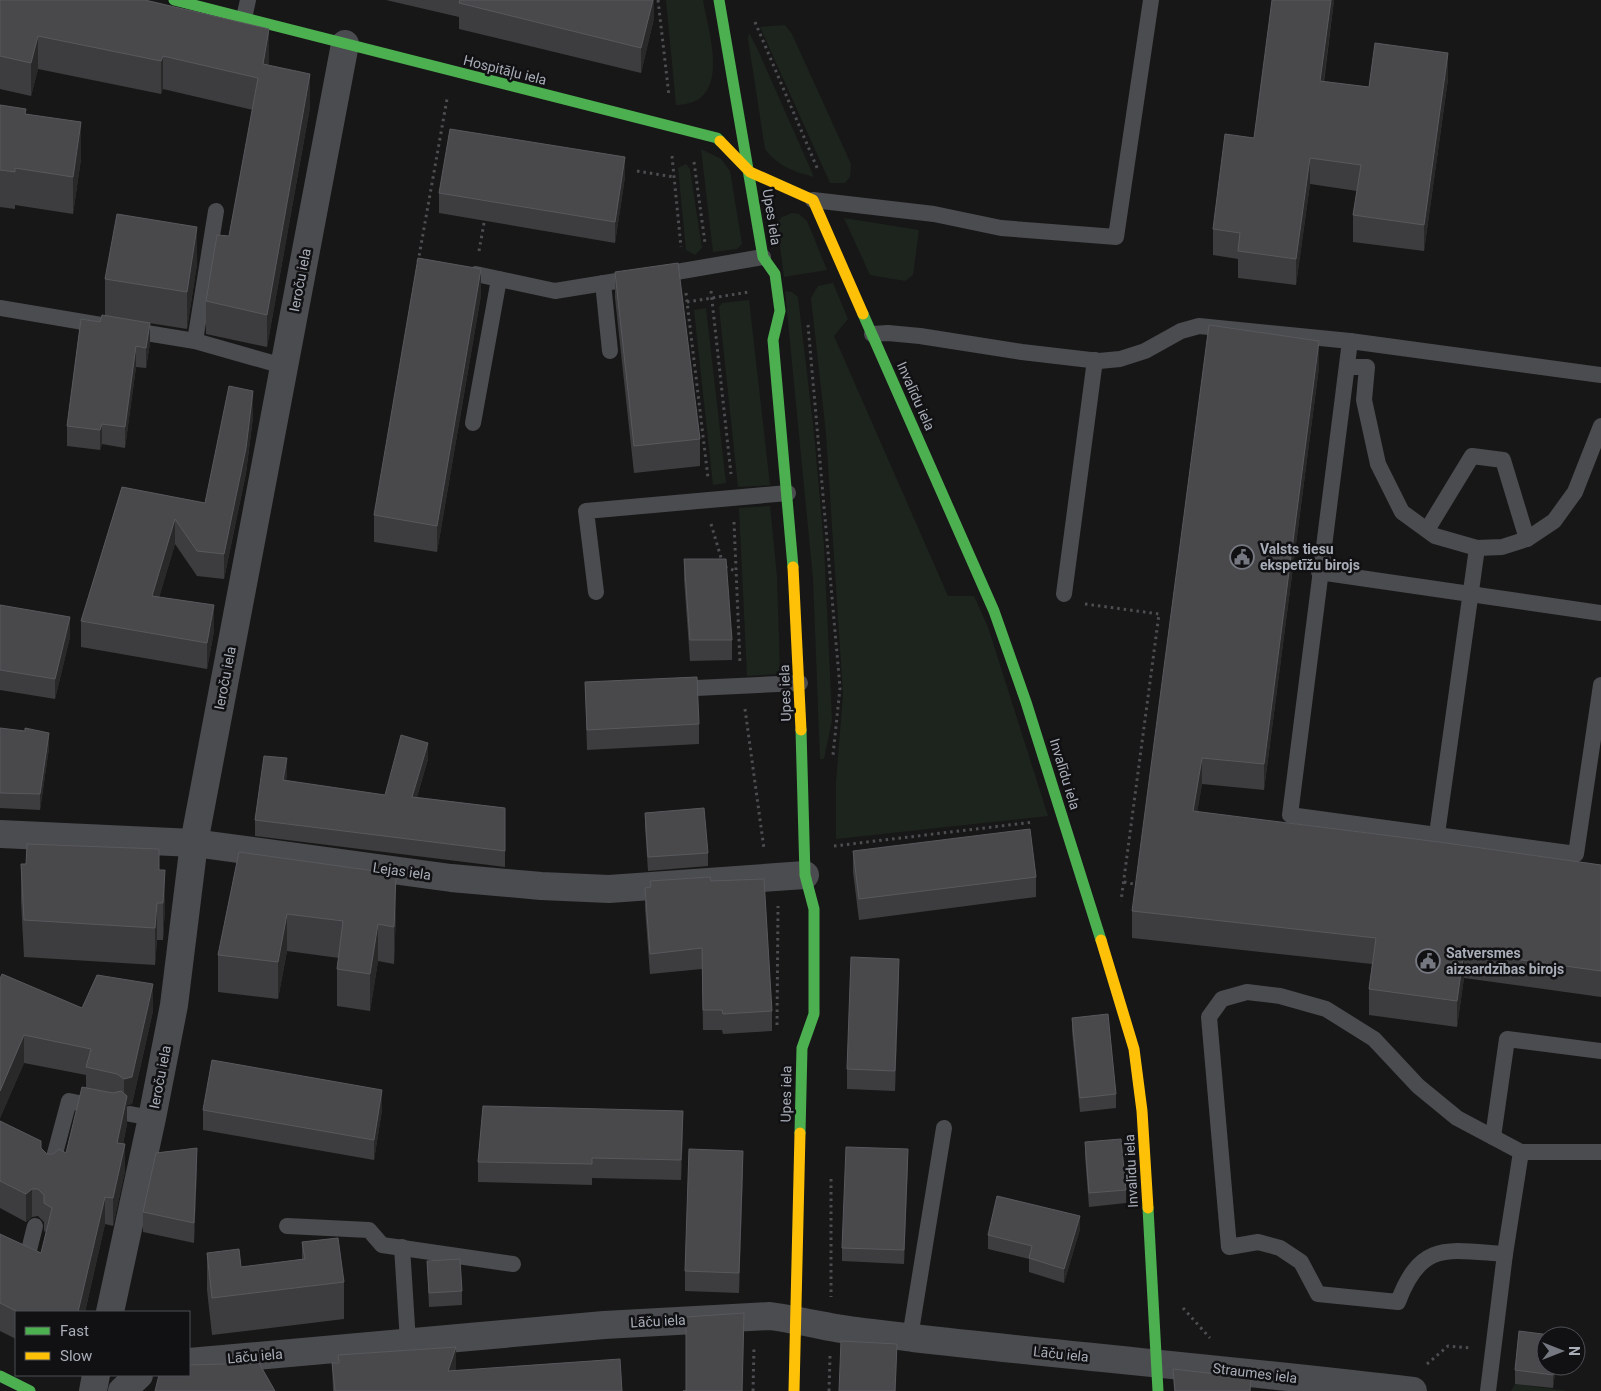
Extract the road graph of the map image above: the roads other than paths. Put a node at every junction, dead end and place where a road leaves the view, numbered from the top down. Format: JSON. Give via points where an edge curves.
{"nodes":[{"id":1,"x":174,"y":0,"type":"edge"},
{"id":2,"x":248,"y":0,"type":"edge"},
{"id":3,"x":719,"y":0,"type":"edge"},
{"id":4,"x":1151,"y":0,"type":"edge"},
{"id":5,"x":244,"y":18,"type":"junction"},
{"id":6,"x":345,"y":44,"type":"junction"},
{"id":7,"x":750,"y":172,"type":"junction"},
{"id":8,"x":813,"y":200,"type":"junction"},
{"id":9,"x":216,"y":211,"type":"dead end"},
{"id":10,"x":763,"y":257,"type":"junction"},
{"id":11,"x":476,"y":274,"type":"edge"},
{"id":12,"x":499,"y":279,"type":"junction"},
{"id":13,"x":603,"y":284,"type":"junction"},
{"id":14,"x":1,"y":311,"type":"edge"},
{"id":15,"x":872,"y":334,"type":"junction"},
{"id":16,"x":195,"y":341,"type":"junction"},
{"id":17,"x":1350,"y":341,"type":"junction"},
{"id":18,"x":610,"y":351,"type":"dead end"},
{"id":19,"x":1095,"y":360,"type":"junction"},
{"id":20,"x":284,"y":366,"type":"junction"},
{"id":21,"x":1347,"y":368,"type":"junction"},
{"id":22,"x":1601,"y":375,"type":"edge"},
{"id":23,"x":473,"y":423,"type":"dead end"},
{"id":24,"x":1601,"y":426,"type":"edge"},
{"id":25,"x":788,"y":493,"type":"junction"},
{"id":26,"x":1427,"y":530,"type":"junction"},
{"id":27,"x":1527,"y":539,"type":"junction"},
{"id":28,"x":1477,"y":548,"type":"junction"},
{"id":29,"x":1319,"y":572,"type":"junction"},
{"id":30,"x":596,"y":592,"type":"dead end"},
{"id":31,"x":1471,"y":593,"type":"junction"},
{"id":32,"x":1064,"y":594,"type":"road end"},
{"id":33,"x":1601,"y":613,"type":"edge"},
{"id":34,"x":800,"y":683,"type":"junction"},
{"id":35,"x":1601,"y":685,"type":"edge"},
{"id":36,"x":658,"y":690,"type":"edge"},
{"id":37,"x":0,"y":834,"type":"edge"},
{"id":38,"x":1437,"y":834,"type":"junction"},
{"id":39,"x":194,"y":843,"type":"junction"},
{"id":40,"x":805,"y":875,"type":"junction"},
{"id":41,"x":1601,"y":1051,"type":"edge"},
{"id":42,"x":132,"y":1114,"type":"junction"},
{"id":43,"x":944,"y":1128,"type":"dead end"},
{"id":44,"x":1493,"y":1137,"type":"junction"},
{"id":45,"x":1521,"y":1152,"type":"junction"},
{"id":46,"x":1601,"y":1152,"type":"edge"},
{"id":47,"x":50,"y":1172,"type":"edge"},
{"id":48,"x":35,"y":1226,"type":"dead end"},
{"id":49,"x":287,"y":1226,"type":"dead end"},
{"id":50,"x":402,"y":1248,"type":"junction"},
{"id":51,"x":28,"y":1254,"type":"edge"},
{"id":52,"x":1505,"y":1254,"type":"junction"},
{"id":53,"x":513,"y":1264,"type":"dead end"},
{"id":54,"x":110,"y":1311,"type":"edge"},
{"id":55,"x":796,"y":1319,"type":"junction"},
{"id":56,"x":910,"y":1337,"type":"junction"},
{"id":57,"x":408,"y":1342,"type":"junction"},
{"id":58,"x":190,"y":1362,"type":"edge"},
{"id":59,"x":1157,"y":1363,"type":"junction"},
{"id":60,"x":0,"y":1376,"type":"edge"},
{"id":61,"x":96,"y":1376,"type":"edge"},
{"id":62,"x":138,"y":1376,"type":"edge"},
{"id":63,"x":30,"y":1391,"type":"edge"},
{"id":64,"x":93,"y":1391,"type":"edge"},
{"id":65,"x":122,"y":1391,"type":"edge"},
{"id":66,"x":794,"y":1391,"type":"edge"},
{"id":67,"x":1158,"y":1391,"type":"edge"},
{"id":68,"x":1413,"y":1391,"type":"edge"},
{"id":69,"x":1488,"y":1391,"type":"edge"}],
"edges":[{"from":1,"to":5,"type":"street","name":"Hospitāļu iela"},
{"from":2,"to":5,"type":"lane"},
{"from":3,"to":7,"type":"street","name":"Upes iela"},
{"from":4,"to":8,"type":"lane","via":[[1116,237],[1001,228],[934,214]]},
{"from":5,"to":6,"type":"street","name":"Hospitāļu iela"},
{"from":6,"to":7,"type":"street","name":"Hospitāļu iela","via":[[717,138]]},
{"from":6,"to":20,"type":"street","name":"Ieroču iela"},
{"from":7,"to":8,"type":"street","name":"Hospitāļu iela"},
{"from":7,"to":10,"type":"street","name":"Upes iela"},
{"from":8,"to":15,"type":"street","name":"Invalīdu iela"},
{"from":9,"to":16,"type":"lane"},
{"from":10,"to":13,"type":"lane"},
{"from":10,"to":25,"type":"street","name":"Upes iela","via":[[775,274],[780,311],[772,340]]},
{"from":11,"to":12,"type":"lane"},
{"from":12,"to":13,"type":"lane","via":[[556,291]]},
{"from":12,"to":23,"type":"lane"},
{"from":13,"to":18,"type":"lane"},
{"from":14,"to":16,"type":"lane"},
{"from":15,"to":19,"type":"lane","via":[[920,336]]},
{"from":15,"to":59,"type":"street","name":"Invalīdu iela","via":[[994,611],[1026,702],[1134,1048],[1142,1110]]},
{"from":16,"to":20,"type":"lane"},
{"from":17,"to":19,"type":"lane","via":[[1200,326],[1181,331],[1146,350],[1120,359]]},
{"from":17,"to":21,"type":"lane"},
{"from":17,"to":22,"type":"lane"},
{"from":19,"to":32,"type":"lane"},
{"from":20,"to":39,"type":"street","name":"Ieroču iela"},
{"from":21,"to":26,"type":"lane","via":[[1367,367],[1364,400],[1378,464],[1402,512]]},
{"from":21,"to":29,"type":"lane"},
{"from":24,"to":27,"type":"lane","via":[[1575,492],[1554,521]]},
{"from":25,"to":30,"type":"lane","via":[[586,511]]},
{"from":25,"to":34,"type":"street","name":"Upes iela"},
{"from":26,"to":27,"type":"lane","via":[[1472,456],[1503,460]]},
{"from":26,"to":28,"type":"lane","via":[[1435,536]]},
{"from":27,"to":28,"type":"lane","via":[[1502,547]]},
{"from":28,"to":31,"type":"lane"},
{"from":29,"to":31,"type":"lane"},
{"from":29,"to":38,"type":"lane","via":[[1290,814]]},
{"from":31,"to":33,"type":"lane"},
{"from":31,"to":38,"type":"lane"},
{"from":34,"to":36,"type":"lane"},
{"from":34,"to":40,"type":"street","name":"Upes iela"},
{"from":35,"to":38,"type":"lane","via":[[1576,854]]},
{"from":37,"to":39,"type":"street","name":"Lejas iela"},
{"from":39,"to":40,"type":"street","name":"Lejas iela","via":[[450,878],[541,886],[610,889]]},
{"from":39,"to":42,"type":"street","name":"Ieroču iela","via":[[174,1005]]},
{"from":40,"to":55,"type":"street","name":"Upes iela","via":[[814,909],[814,1014],[802,1048]]},
{"from":41,"to":44,"type":"lane","via":[[1507,1038]]},
{"from":42,"to":47,"type":"lane","via":[[69,1101]]},
{"from":42,"to":54,"type":"street","name":"Ieroču iela"},
{"from":43,"to":56,"type":"lane"},
{"from":44,"to":45,"type":"lane"},
{"from":44,"to":52,"type":"lane","via":[[1457,1118],[1418,1086],[1374,1038],[1326,1009],[1280,996],[1247,992],[1222,999],[1209,1016],[1229,1247],[1258,1242],[1280,1248],[1301,1262],[1318,1294],[1398,1302],[1407,1278],[1421,1262],[1433,1255],[1456,1251]]},
{"from":45,"to":46,"type":"lane"},
{"from":45,"to":52,"type":"lane"},
{"from":48,"to":51,"type":"lane"},
{"from":49,"to":50,"type":"lane","via":[[369,1230],[382,1245]]},
{"from":50,"to":53,"type":"lane"},
{"from":50,"to":57,"type":"lane"},
{"from":52,"to":69,"type":"lane"},
{"from":55,"to":56,"type":"street","name":"Lāču iela"},
{"from":55,"to":57,"type":"street","name":"Lāču iela","via":[[727,1317]]},
{"from":55,"to":66,"type":"street","name":"Upes iela"},
{"from":56,"to":59,"type":"street","name":"Lāču iela"},
{"from":57,"to":58,"type":"street","name":"Lāču iela"},
{"from":59,"to":67,"type":"street","name":"Invalīdu iela"},
{"from":59,"to":68,"type":"street","name":"Straumes iela"},
{"from":60,"to":63,"type":"street"},
{"from":61,"to":64,"type":"street"},
{"from":62,"to":65,"type":"street"}]}
